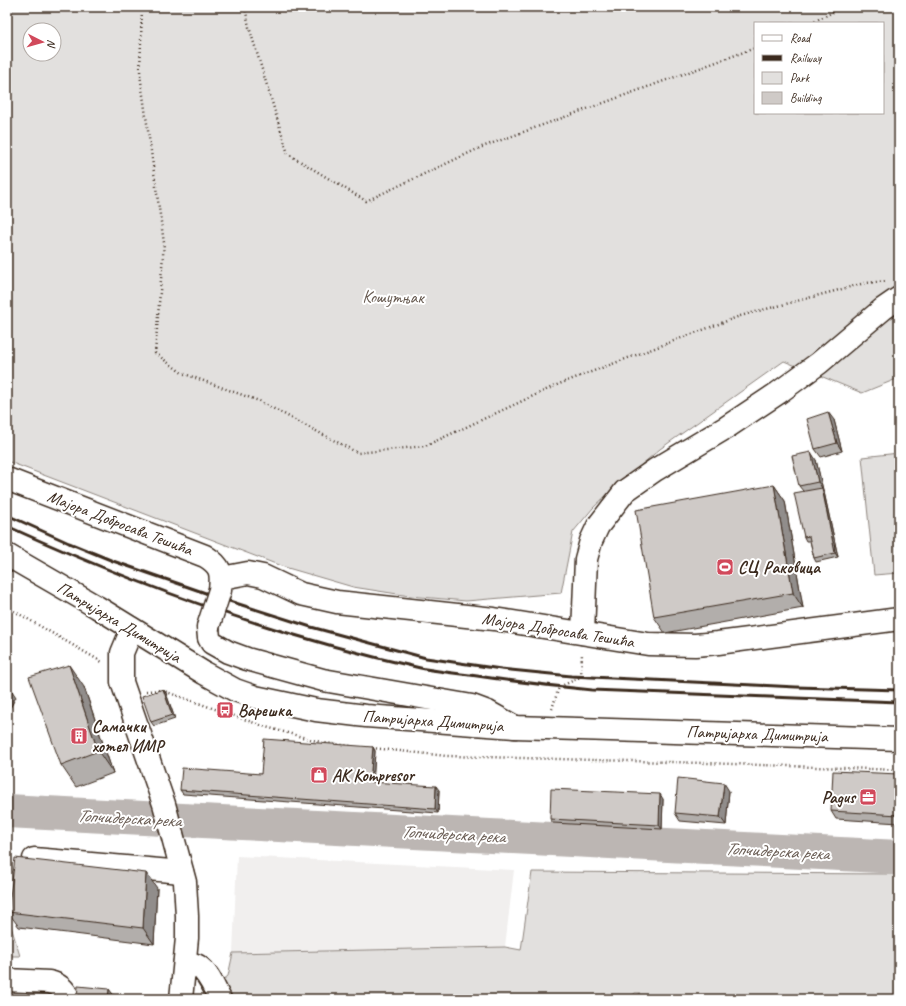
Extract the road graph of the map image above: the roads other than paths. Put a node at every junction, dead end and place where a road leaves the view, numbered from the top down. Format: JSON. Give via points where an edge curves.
{"nodes":[{"id":1,"x":896,"y":289,"type":"edge"},
{"id":2,"x":7,"y":479,"type":"edge"},
{"id":3,"x":7,"y":555,"type":"edge"},
{"id":4,"x":221,"y":584,"type":"junction"},
{"id":5,"x":899,"y":619,"type":"edge"},
{"id":6,"x":132,"y":629,"type":"junction"},
{"id":7,"x":583,"y":633,"type":"junction"},
{"id":8,"x":515,"y":726,"type":"junction"},
{"id":9,"x":899,"y":739,"type":"edge"},
{"id":10,"x":34,"y":859,"type":"edge"},
{"id":11,"x":180,"y":862,"type":"junction"},
{"id":12,"x":185,"y":962,"type":"junction"},
{"id":13,"x":7,"y":980,"type":"edge"},
{"id":14,"x":69,"y":999,"type":"edge"},
{"id":15,"x":181,"y":999,"type":"edge"},
{"id":16,"x":220,"y":999,"type":"edge"}],
"edges":[{"from":1,"to":7,"type":"street","via":[[883,309],[820,363],[727,427],[625,491],[598,526],[591,541],[586,559]]},
{"from":2,"to":4,"type":"street","name":"Мајора Добросава Тешића","via":[[205,556],[220,570]]},
{"from":3,"to":6,"type":"street","name":"Патријарха Димитрија"},
{"from":4,"to":7,"type":"street","name":"Мајора Добросава Тешића","via":[[248,573],[263,576],[301,594],[337,602]]},
{"from":4,"to":8,"type":"street","bridge":true,"via":[[208,627],[209,638],[212,643],[228,652],[247,660],[323,680],[472,706]]},
{"from":5,"to":7,"type":"street","name":"Мајора Добросава Тешића","via":[[695,645],[648,644]]},
{"from":6,"to":8,"type":"street","name":"Патријарха Димитрија","via":[[204,674],[235,690],[255,696],[316,710],[359,715]]},
{"from":6,"to":11,"type":"street","via":[[122,653],[122,682],[164,804]]},
{"from":8,"to":9,"type":"street","name":"Патријарха Димитрија"},
{"from":10,"to":11,"type":"street"},
{"from":11,"to":12,"type":"street","via":[[185,882],[187,916]]},
{"from":12,"to":15,"type":"street"},
{"from":12,"to":16,"type":"street","via":[[198,966],[204,972]]},
{"from":13,"to":14,"type":"street","via":[[56,983],[63,988]]}]}
